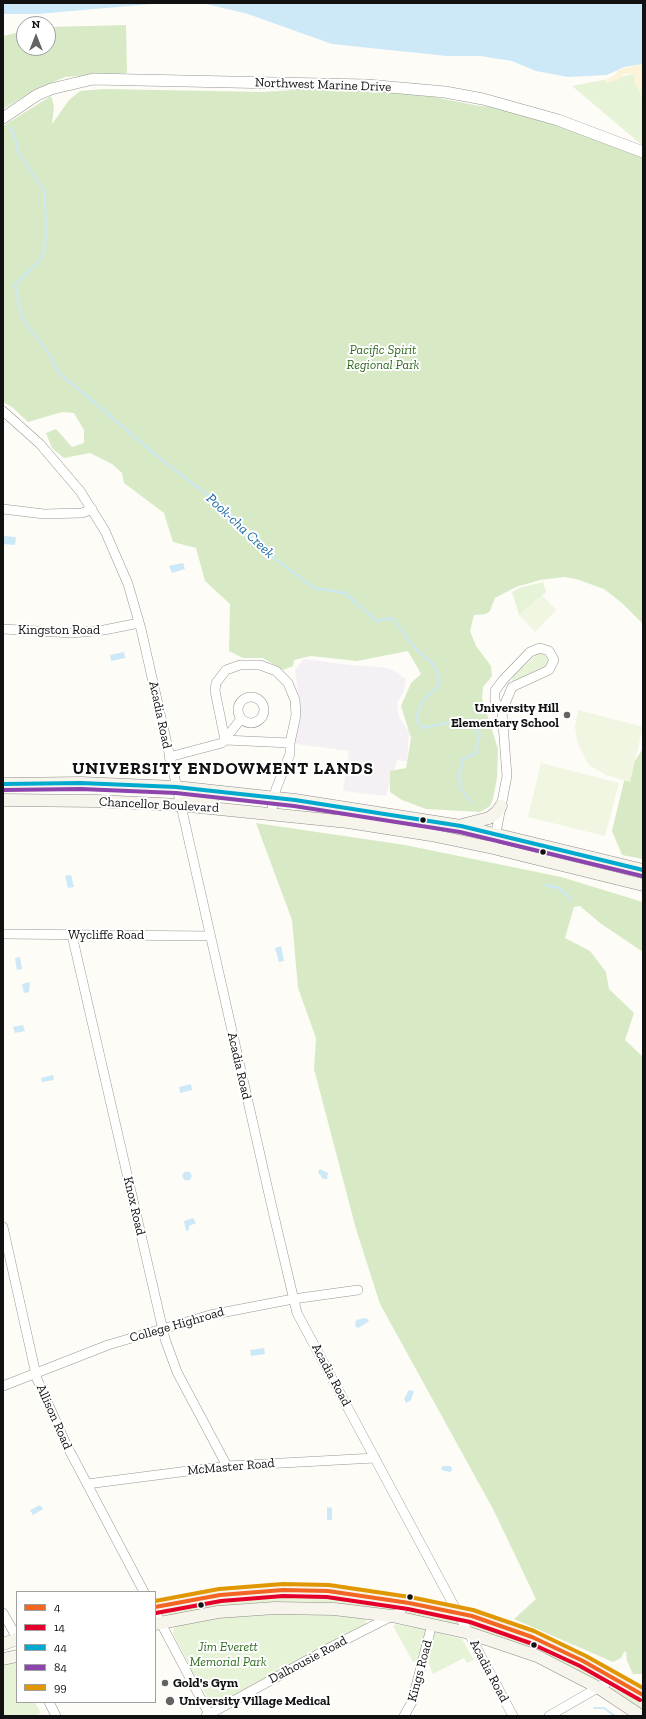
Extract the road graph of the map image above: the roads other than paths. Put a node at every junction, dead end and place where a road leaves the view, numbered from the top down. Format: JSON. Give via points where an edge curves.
{"nodes":[{"id":1,"x":3,"y":118,"type":"edge"},
{"id":2,"x":643,"y":152,"type":"edge"},
{"id":3,"x":3,"y":411,"type":"edge"},
{"id":4,"x":3,"y":509,"type":"edge"},
{"id":5,"x":92,"y":509,"type":"junction"},
{"id":6,"x":139,"y":623,"type":"junction"},
{"id":7,"x":3,"y":629,"type":"edge"},
{"id":8,"x":503,"y":680,"type":"junction"},
{"id":9,"x":512,"y":687,"type":"junction"},
{"id":10,"x":502,"y":711,"type":"junction"},
{"id":11,"x":241,"y":719,"type":"dead end"},
{"id":12,"x":225,"y":740,"type":"junction"},
{"id":13,"x":290,"y":744,"type":"junction"},
{"id":14,"x":169,"y":757,"type":"junction"},
{"id":15,"x":3,"y":784,"type":"edge"},
{"id":16,"x":176,"y":787,"type":"junction"},
{"id":17,"x":248,"y":794,"type":"junction"},
{"id":18,"x":274,"y":798,"type":"junction"},
{"id":19,"x":3,"y":800,"type":"edge"},
{"id":20,"x":180,"y":805,"type":"junction"},
{"id":21,"x":501,"y":806,"type":"junction"},
{"id":22,"x":271,"y":814,"type":"junction"},
{"id":23,"x":461,"y":826,"type":"junction"},
{"id":24,"x":496,"y":833,"type":"junction"},
{"id":25,"x":493,"y":848,"type":"junction"},
{"id":26,"x":643,"y":870,"type":"edge"},
{"id":27,"x":643,"y":885,"type":"edge"},
{"id":28,"x":3,"y":934,"type":"edge"},
{"id":29,"x":72,"y":935,"type":"junction"},
{"id":30,"x":210,"y":936,"type":"junction"},
{"id":31,"x":3,"y":1227,"type":"edge"},
{"id":32,"x":358,"y":1290,"type":"dead end"},
{"id":33,"x":292,"y":1299,"type":"junction"},
{"id":34,"x":162,"y":1328,"type":"junction"},
{"id":35,"x":35,"y":1372,"type":"junction"},
{"id":36,"x":3,"y":1386,"type":"edge"},
{"id":37,"x":375,"y":1458,"type":"junction"},
{"id":38,"x":227,"y":1466,"type":"junction"},
{"id":39,"x":87,"y":1484,"type":"junction"},
{"id":40,"x":143,"y":1591,"type":"edge"},
{"id":41,"x":409,"y":1603,"type":"junction"},
{"id":42,"x":156,"y":1606,"type":"edge"},
{"id":43,"x":3,"y":1613,"type":"edge"},
{"id":44,"x":459,"y":1613,"type":"junction"},
{"id":45,"x":392,"y":1616,"type":"junction"},
{"id":46,"x":157,"y":1620,"type":"edge"},
{"id":47,"x":432,"y":1624,"type":"junction"},
{"id":48,"x":469,"y":1633,"type":"junction"},
{"id":49,"x":16,"y":1637,"type":"edge"},
{"id":50,"x":16,"y":1639,"type":"edge"},
{"id":51,"x":3,"y":1644,"type":"edge"},
{"id":52,"x":16,"y":1656,"type":"edge"},
{"id":53,"x":3,"y":1659,"type":"edge"},
{"id":54,"x":613,"y":1679,"type":"junction"},
{"id":55,"x":599,"y":1688,"type":"junction"},
{"id":56,"x":643,"y":1695,"type":"edge"},
{"id":57,"x":50,"y":1703,"type":"edge"},
{"id":58,"x":209,"y":1715,"type":"edge"},
{"id":59,"x":56,"y":1716,"type":"edge"},
{"id":60,"x":404,"y":1716,"type":"edge"},
{"id":61,"x":513,"y":1716,"type":"edge"},
{"id":62,"x":549,"y":1716,"type":"edge"},
{"id":63,"x":641,"y":1716,"type":"edge"}],
"edges":[{"from":1,"to":2,"type":"street","name":"Northwest Marine Drive","via":[[37,95],[93,79],[368,85],[445,92],[483,99],[558,120]]},
{"from":3,"to":5,"type":"street","name":"Acadia Road","via":[[40,444]]},
{"from":4,"to":5,"type":"street","via":[[44,514],[82,513]]},
{"from":5,"to":6,"type":"street","name":"Acadia Road","via":[[123,570]]},
{"from":6,"to":7,"type":"street","name":"Kingston Road","via":[[104,630],[72,632]]},
{"from":6,"to":14,"type":"street","name":"Acadia Road"},
{"from":8,"to":9,"type":"street"},
{"from":8,"to":9,"type":"street","via":[[530,652],[540,648],[550,651],[554,660],[549,670]]},
{"from":8,"to":10,"type":"street","via":[[495,691],[495,700]]},
{"from":9,"to":10,"type":"street"},
{"from":10,"to":21,"type":"street","via":[[506,776]]},
{"from":11,"to":12,"type":"street"},
{"from":12,"to":13,"type":"street"},
{"from":12,"to":13,"type":"street","via":[[215,692],[216,683],[226,670],[240,665],[260,665],[276,671],[288,683],[295,700],[296,715]]},
{"from":12,"to":14,"type":"street"},
{"from":13,"to":18,"type":"street","via":[[290,754]]},
{"from":14,"to":16,"type":"street","name":"Acadia Road"},
{"from":15,"to":16,"type":"main road","name":"Chancellor Boulevard"},
{"from":16,"to":17,"type":"main road","name":"Chancellor Boulevard"},
{"from":16,"to":20,"type":"street","name":"Acadia Road"},
{"from":17,"to":18,"type":"main road","name":"Chancellor Boulevard"},
{"from":17,"to":20,"type":"main road","via":[[192,797]]},
{"from":18,"to":22,"type":"street"},
{"from":18,"to":23,"type":"main road","name":"Chancellor Boulevard"},
{"from":19,"to":20,"type":"main road","name":"Chancellor Boulevard"},
{"from":20,"to":22,"type":"main road","name":"Chancellor Boulevard"},
{"from":20,"to":30,"type":"street","name":"Acadia Road"},
{"from":21,"to":23,"type":"main road","via":[[489,818]]},
{"from":21,"to":24,"type":"street"},
{"from":22,"to":25,"type":"main road","name":"Chancellor Boulevard","via":[[363,825]]},
{"from":23,"to":24,"type":"main road","name":"Chancellor Boulevard"},
{"from":24,"to":25,"type":"street"},
{"from":24,"to":26,"type":"main road","name":"Chancellor Boulevard"},
{"from":25,"to":27,"type":"main road","name":"Chancellor Boulevard"},
{"from":28,"to":29,"type":"street","name":"Wycliffe Road"},
{"from":29,"to":30,"type":"street","name":"Wycliffe Road"},
{"from":29,"to":34,"type":"street","name":"Knox Road"},
{"from":30,"to":33,"type":"street","name":"Acadia Road"},
{"from":31,"to":35,"type":"street","name":"Allison Road"},
{"from":32,"to":33,"type":"street","name":"College Highroad"},
{"from":33,"to":34,"type":"street","name":"College Highroad","via":[[218,1313]]},
{"from":33,"to":37,"type":"street","name":"Acadia Road","via":[[297,1313]]},
{"from":34,"to":35,"type":"street","name":"College Highroad"},
{"from":34,"to":38,"type":"street","name":"Knox Road","via":[[177,1372]]},
{"from":35,"to":36,"type":"street","name":"College Highroad"},
{"from":35,"to":39,"type":"street","name":"Allison Road","via":[[55,1422]]},
{"from":37,"to":38,"type":"street","name":"McMaster Road"},
{"from":37,"to":44,"type":"street","name":"Acadia Road"},
{"from":38,"to":39,"type":"street","name":"McMaster Road"},
{"from":39,"to":40,"type":"street","name":"Allison Road"},
{"from":41,"to":42,"type":"main road","via":[[347,1593],[283,1590],[220,1595]]},
{"from":41,"to":44,"type":"main road"},
{"from":41,"to":45,"type":"street","name":"Dalhousie Road"},
{"from":43,"to":49,"type":"street"},
{"from":44,"to":48,"type":"street","name":"Acadia Road"},
{"from":44,"to":54,"type":"main road","via":[[532,1637],[583,1661]]},
{"from":45,"to":46,"type":"main road","via":[[334,1609],[268,1608]]},
{"from":45,"to":47,"type":"main road"},
{"from":45,"to":58,"type":"street","name":"Dalhousie Road"},
{"from":46,"to":58,"type":"street"},
{"from":47,"to":48,"type":"main road"},
{"from":47,"to":60,"type":"street","name":"Kings Road","via":[[412,1702]]},
{"from":48,"to":55,"type":"main road","via":[[537,1656]]},
{"from":48,"to":61,"type":"street","name":"Acadia Road"},
{"from":50,"to":51,"type":"main road"},
{"from":52,"to":53,"type":"main road"},
{"from":54,"to":55,"type":"street"},
{"from":54,"to":56,"type":"main road"},
{"from":55,"to":62,"type":"street"},
{"from":55,"to":63,"type":"main road"},
{"from":57,"to":59,"type":"street"}]}
